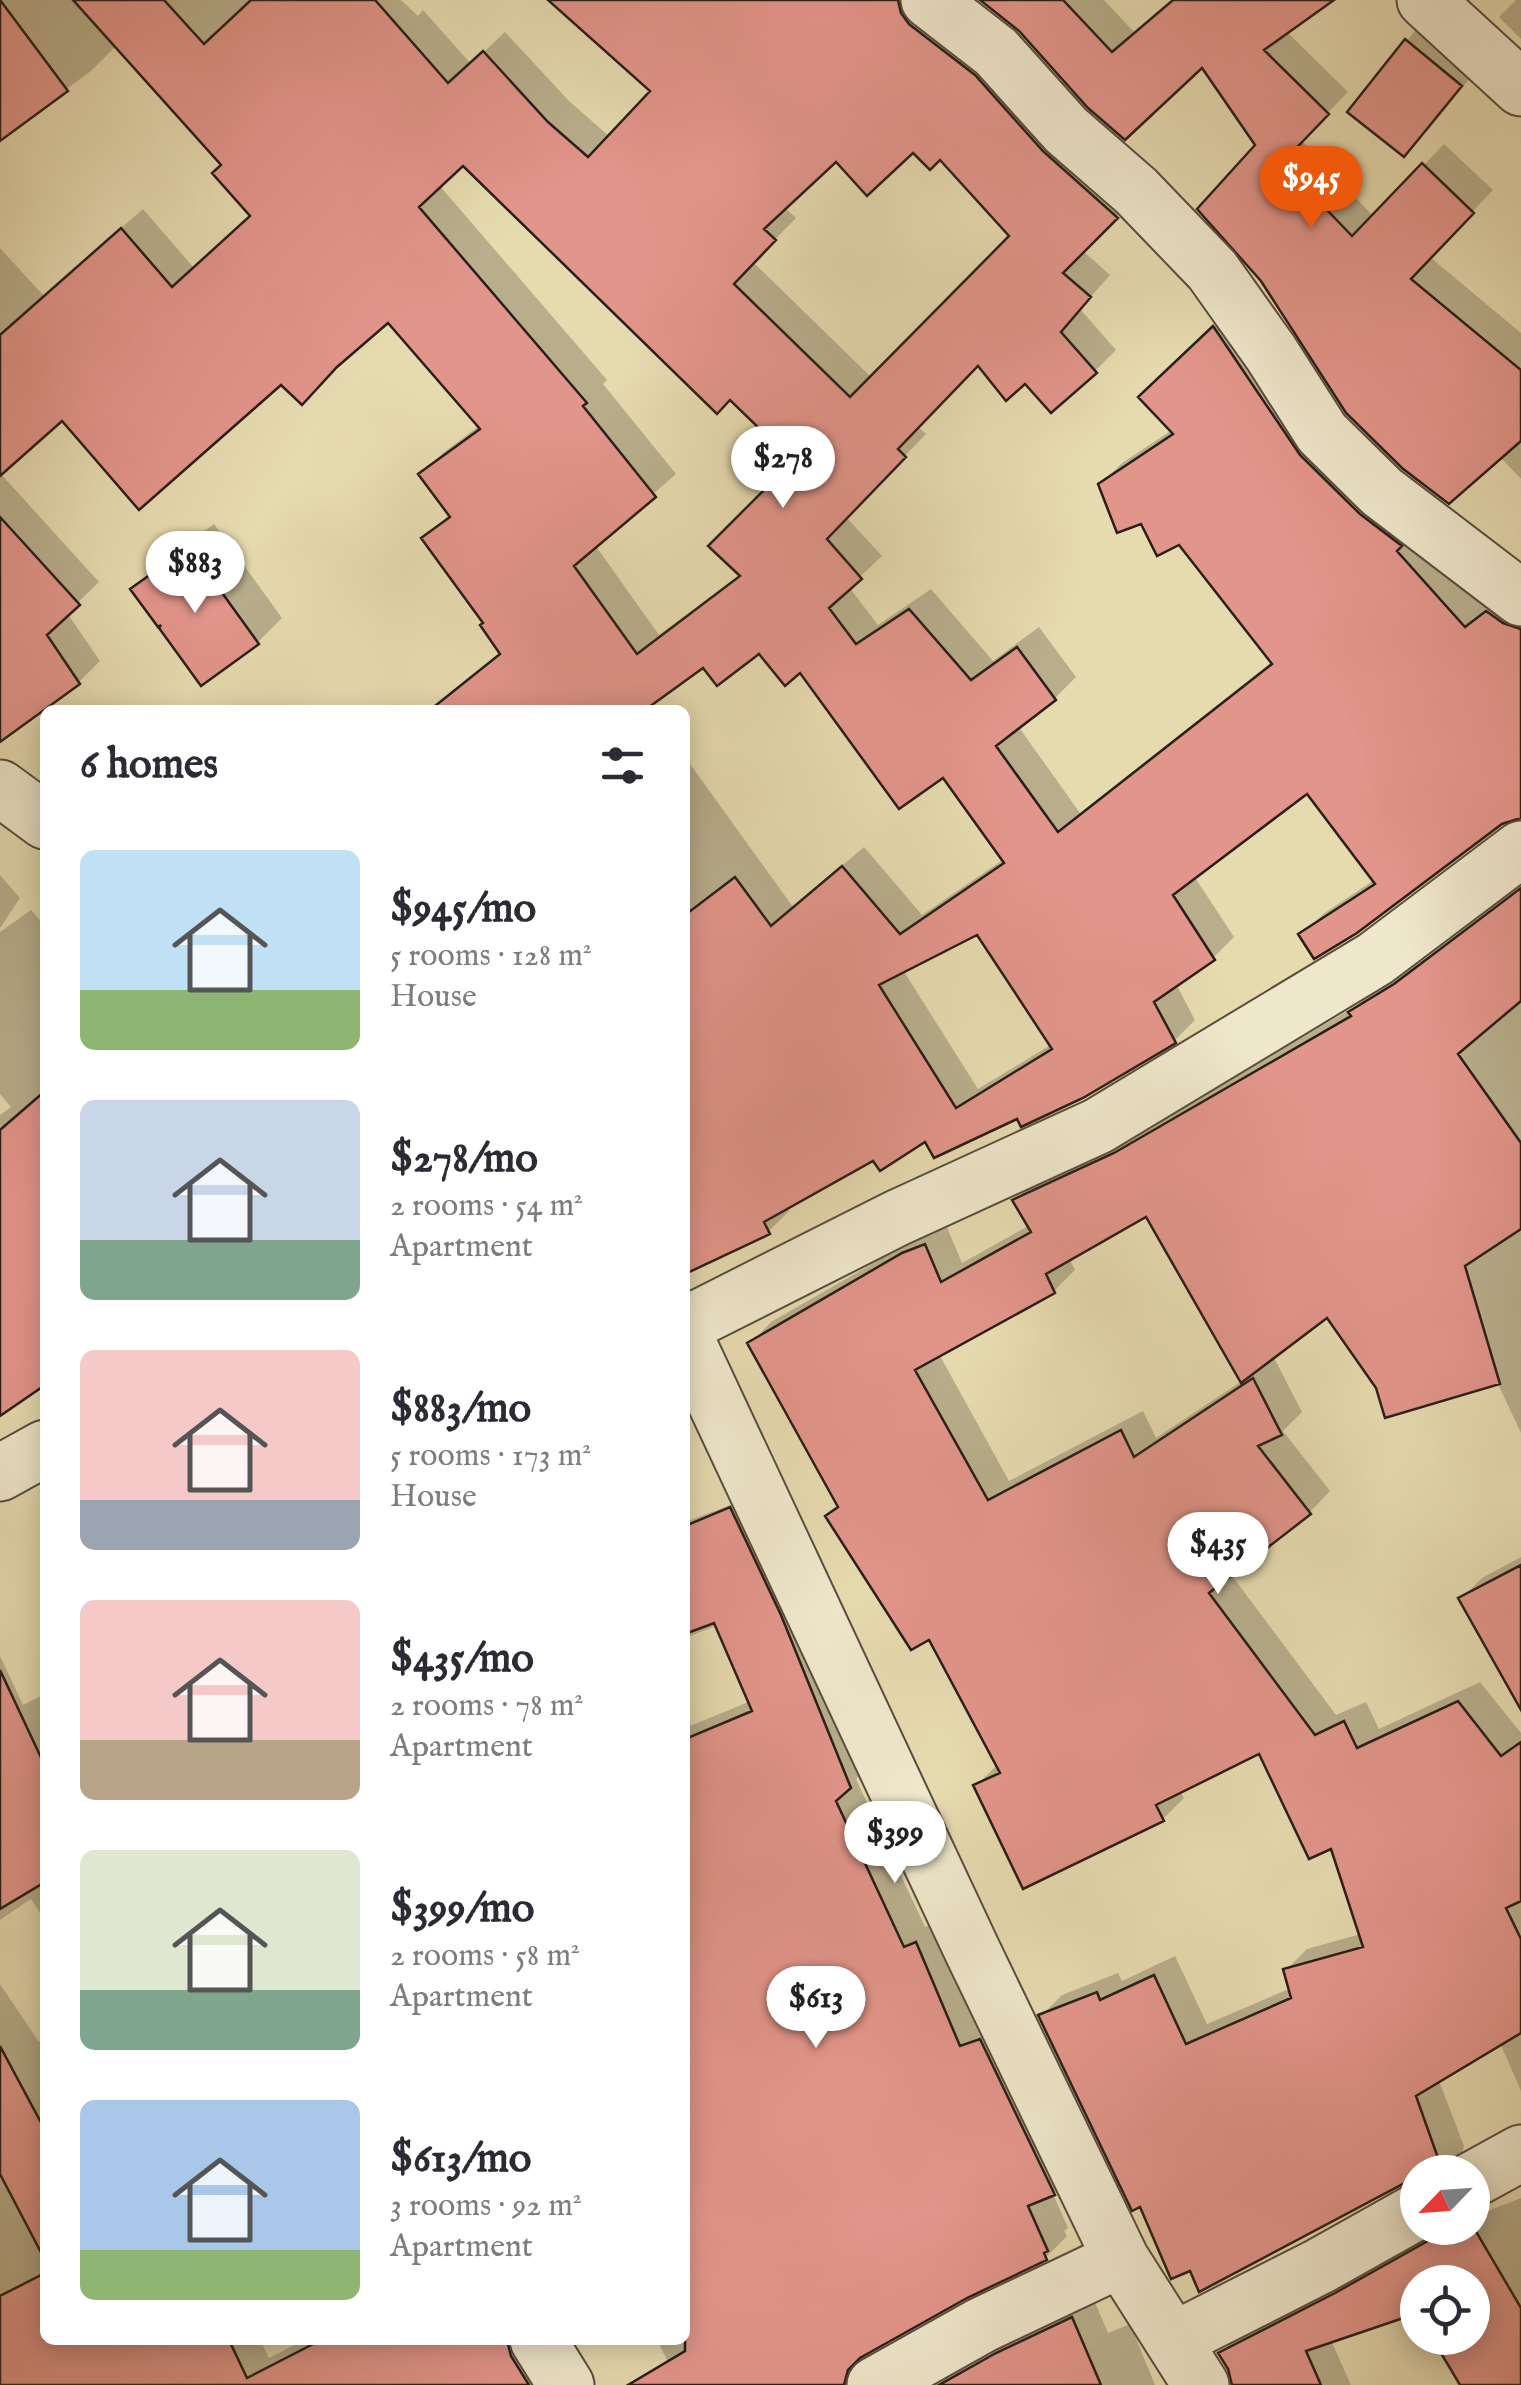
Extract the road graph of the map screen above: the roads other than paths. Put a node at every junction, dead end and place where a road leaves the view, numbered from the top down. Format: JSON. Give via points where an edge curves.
{"nodes":[{"id":1,"x":929,"y":0,"type":"edge"},
{"id":2,"x":1425,"y":0,"type":"edge"},
{"id":3,"x":1521,"y":88,"type":"edge"},
{"id":4,"x":1521,"y":598,"type":"edge"},
{"id":5,"x":0,"y":788,"type":"edge"},
{"id":6,"x":40,"y":818,"type":"edge"},
{"id":7,"x":1521,"y":849,"type":"edge"},
{"id":8,"x":690,"y":1322,"type":"edge"},
{"id":9,"x":690,"y":1349,"type":"edge"},
{"id":10,"x":40,"y":1451,"type":"edge"},
{"id":11,"x":0,"y":1472,"type":"edge"},
{"id":12,"x":1521,"y":2153,"type":"edge"},
{"id":13,"x":1490,"y":2170,"type":"edge"},
{"id":14,"x":1400,"y":2221,"type":"edge"},
{"id":15,"x":1121,"y":2259,"type":"junction"},
{"id":16,"x":541,"y":2345,"type":"edge"},
{"id":17,"x":1187,"y":2362,"type":"edge"},
{"id":18,"x":566,"y":2385,"type":"edge"},
{"id":19,"x":874,"y":2385,"type":"edge"}],
"edges":[{"from":1,"to":4,"type":"street","via":[[996,52],[1066,130],[1212,270],[1322,433],[1382,492]]},
{"from":2,"to":3,"type":"street"},
{"from":5,"to":6,"type":"street"},
{"from":7,"to":8,"type":"street","via":[[1374,960],[1098,1126]]},
{"from":9,"to":15,"type":"street"},
{"from":10,"to":11,"type":"street"},
{"from":12,"to":13,"type":"street"},
{"from":14,"to":17,"type":"street","via":[[1320,2266]]},
{"from":15,"to":17,"type":"street"},
{"from":15,"to":19,"type":"street","via":[[982,2324]]},
{"from":16,"to":18,"type":"street"}]}
